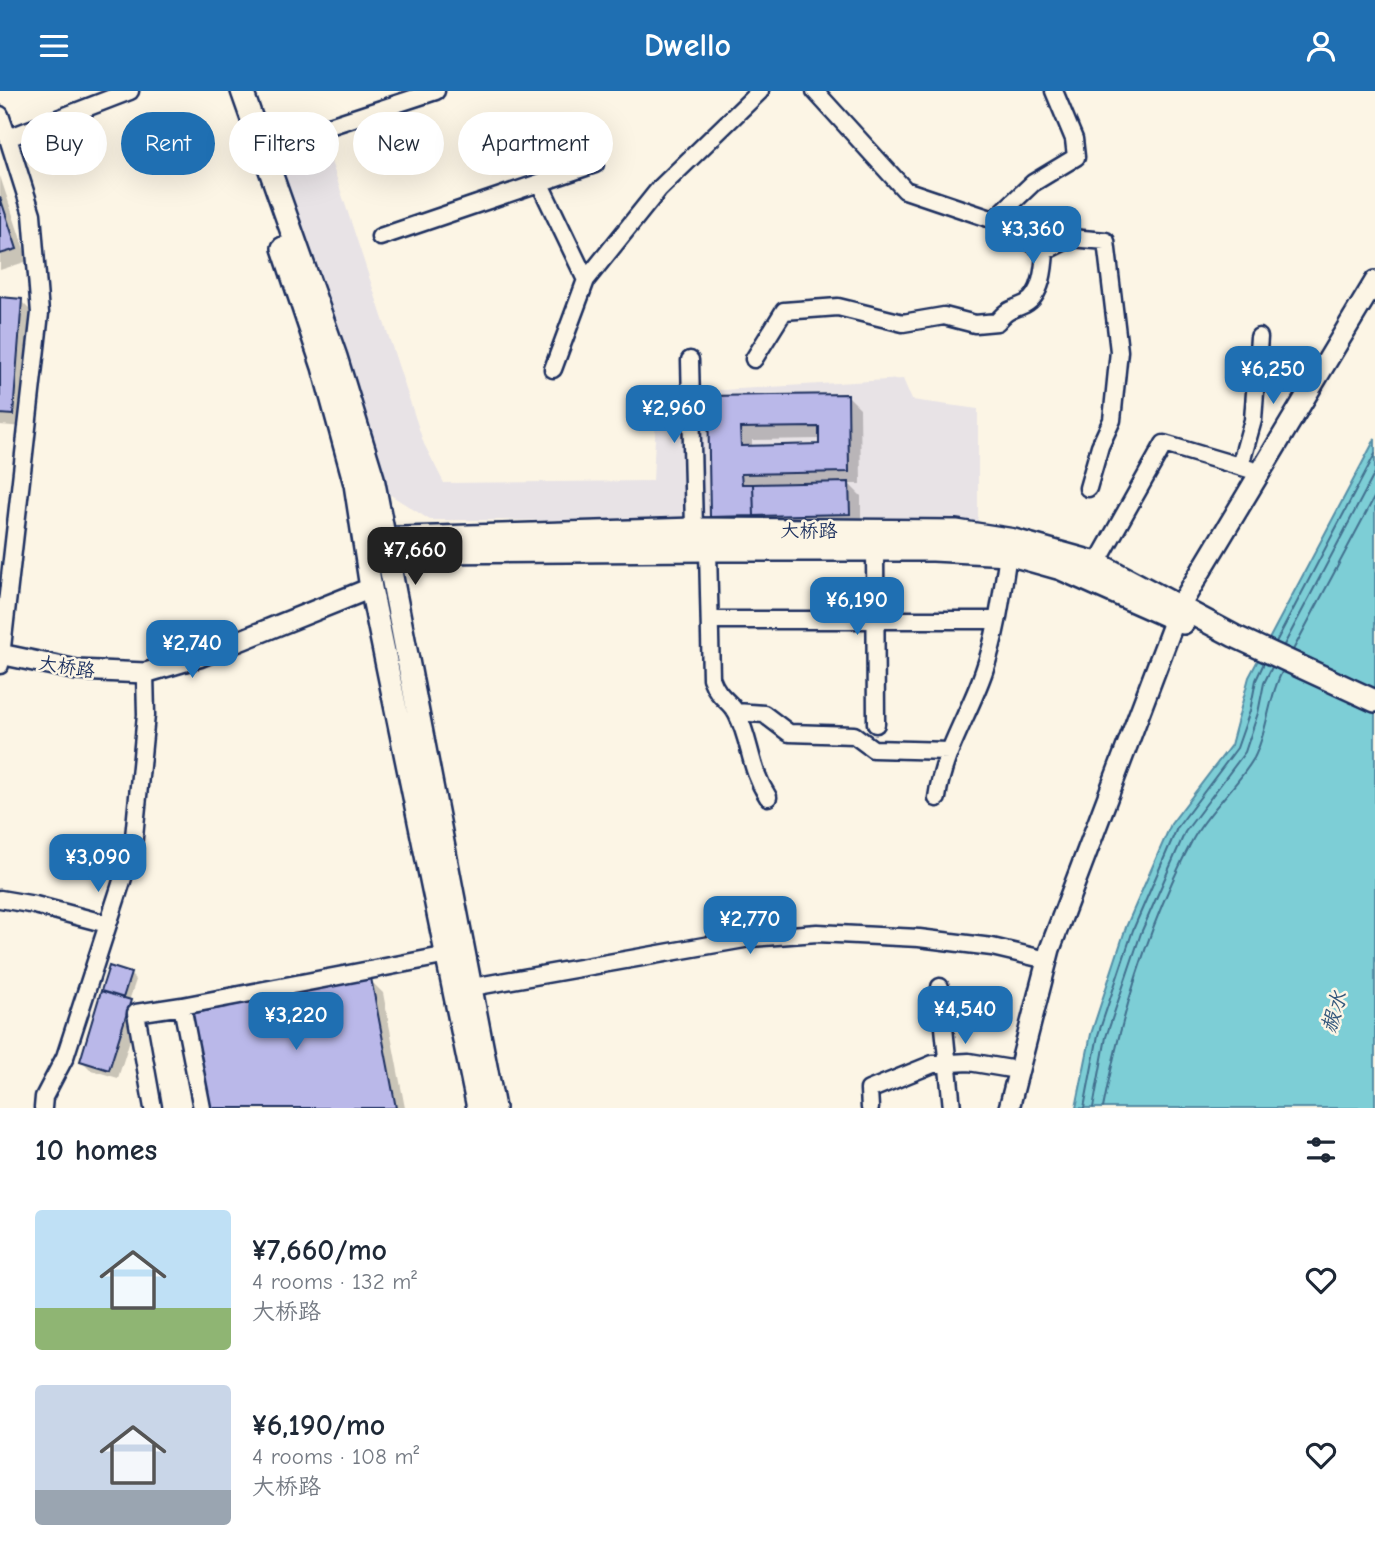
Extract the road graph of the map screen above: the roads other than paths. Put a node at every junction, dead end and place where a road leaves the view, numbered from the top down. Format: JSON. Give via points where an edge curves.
{"nodes":[{"id":1,"x":130,"y":91,"type":"edge"},
{"id":2,"x":227,"y":91,"type":"edge"},
{"id":3,"x":242,"y":91,"type":"edge"},
{"id":4,"x":436,"y":91,"type":"edge"},
{"id":5,"x":760,"y":91,"type":"edge"},
{"id":6,"x":815,"y":91,"type":"edge"},
{"id":7,"x":1054,"y":91,"type":"edge"},
{"id":8,"x":238,"y":112,"type":"edge"},
{"id":9,"x":247,"y":112,"type":"edge"},
{"id":10,"x":0,"y":115,"type":"edge"},
{"id":11,"x":339,"y":122,"type":"edge"},
{"id":12,"x":8,"y":138,"type":"junction"},
{"id":13,"x":266,"y":175,"type":"edge"},
{"id":14,"x":564,"y":175,"type":"edge"},
{"id":15,"x":540,"y":184,"type":"junction"},
{"id":16,"x":995,"y":220,"type":"junction"},
{"id":17,"x":380,"y":237,"type":"dead end"},
{"id":18,"x":1045,"y":251,"type":"junction"},
{"id":19,"x":586,"y":280,"type":"junction"},
{"id":20,"x":1375,"y":281,"type":"edge"},
{"id":21,"x":1259,"y":337,"type":"dead end"},
{"id":22,"x":754,"y":359,"type":"dead end"},
{"id":23,"x":690,"y":360,"type":"dead end"},
{"id":24,"x":553,"y":369,"type":"dead end"},
{"id":25,"x":1250,"y":469,"type":"junction"},
{"id":26,"x":1088,"y":488,"type":"dead end"},
{"id":27,"x":694,"y":529,"type":"junction"},
{"id":28,"x":375,"y":548,"type":"junction"},
{"id":29,"x":708,"y":550,"type":"junction"},
{"id":30,"x":875,"y":550,"type":"junction"},
{"id":31,"x":1008,"y":554,"type":"junction"},
{"id":32,"x":1097,"y":563,"type":"junction"},
{"id":33,"x":371,"y":589,"type":"junction"},
{"id":34,"x":1178,"y":613,"type":"junction"},
{"id":35,"x":710,"y":620,"type":"junction"},
{"id":36,"x":997,"y":620,"type":"junction"},
{"id":37,"x":875,"y":621,"type":"junction"},
{"id":38,"x":1232,"y":641,"type":"junction"},
{"id":39,"x":1,"y":658,"type":"edge"},
{"id":40,"x":145,"y":673,"type":"junction"},
{"id":41,"x":1375,"y":701,"type":"edge"},
{"id":42,"x":736,"y":712,"type":"junction"},
{"id":43,"x":1375,"y":713,"type":"edge"},
{"id":44,"x":876,"y":724,"type":"dead end"},
{"id":45,"x":949,"y":751,"type":"junction"},
{"id":46,"x":768,"y":797,"type":"dead end"},
{"id":47,"x":937,"y":799,"type":"dead end"},
{"id":48,"x":0,"y":899,"type":"edge"},
{"id":49,"x":107,"y":924,"type":"junction"},
{"id":50,"x":448,"y":955,"type":"junction"},
{"id":51,"x":1047,"y":960,"type":"junction"},
{"id":52,"x":940,"y":987,"type":"dead end"},
{"id":53,"x":462,"y":989,"type":"junction"},
{"id":54,"x":182,"y":1006,"type":"junction"},
{"id":55,"x":948,"y":1063,"type":"junction"},
{"id":56,"x":1017,"y":1070,"type":"junction"},
{"id":57,"x":43,"y":1108,"type":"edge"},
{"id":58,"x":153,"y":1108,"type":"edge"},
{"id":59,"x":202,"y":1108,"type":"edge"},
{"id":60,"x":478,"y":1108,"type":"edge"},
{"id":61,"x":494,"y":1108,"type":"edge"},
{"id":62,"x":870,"y":1108,"type":"edge"},
{"id":63,"x":952,"y":1108,"type":"edge"},
{"id":64,"x":1009,"y":1108,"type":"edge"}],
"edges":[{"from":1,"to":12,"type":"street"},
{"from":2,"to":8,"type":"main road"},
{"from":3,"to":9,"type":"main road"},
{"from":4,"to":11,"type":"street"},
{"from":5,"to":19,"type":"street","via":[[659,190]]},
{"from":6,"to":16,"type":"street","via":[[905,190]]},
{"from":7,"to":16,"type":"street","via":[[1074,139],[1076,157],[1033,183]]},
{"from":10,"to":12,"type":"street"},
{"from":12,"to":39,"type":"street","via":[[32,214],[40,313]]},
{"from":13,"to":28,"type":"main road","via":[[336,357],[373,478]]},
{"from":14,"to":15,"type":"street"},
{"from":15,"to":17,"type":"street"},
{"from":15,"to":19,"type":"street"},
{"from":16,"to":18,"type":"street"},
{"from":18,"to":22,"type":"street","via":[[1035,293],[1027,303],[1009,308],[997,322],[975,324],[944,316],[903,323],[838,307],[784,311]]},
{"from":18,"to":26,"type":"street","via":[[1071,238],[1106,241],[1119,351],[1112,420]]},
{"from":19,"to":24,"type":"street"},
{"from":20,"to":25,"type":"street"},
{"from":21,"to":25,"type":"street"},
{"from":23,"to":27,"type":"street"},
{"from":25,"to":32,"type":"street","via":[[1164,444]]},
{"from":25,"to":34,"type":"street"},
{"from":27,"to":28,"type":"main road","name":"大桥路"},
{"from":27,"to":32,"type":"main road","name":"大桥路","via":[[956,531],[1014,540]]},
{"from":28,"to":29,"type":"main road","via":[[430,552]]},
{"from":28,"to":33,"type":"main road"},
{"from":28,"to":53,"type":"main road"},
{"from":29,"to":30,"type":"main road"},
{"from":29,"to":35,"type":"street"},
{"from":30,"to":31,"type":"main road"},
{"from":30,"to":37,"type":"street"},
{"from":31,"to":34,"type":"main road"},
{"from":31,"to":36,"type":"street"},
{"from":32,"to":34,"type":"main road","name":"大桥路"},
{"from":33,"to":40,"type":"street","name":"大桥路","via":[[200,657]]},
{"from":33,"to":50,"type":"main road"},
{"from":34,"to":38,"type":"main road","name":"大桥路"},
{"from":34,"to":51,"type":"street"},
{"from":35,"to":37,"type":"street"},
{"from":35,"to":42,"type":"street","via":[[711,678],[717,694]]},
{"from":36,"to":37,"type":"street"},
{"from":36,"to":45,"type":"street","via":[[984,671]]},
{"from":37,"to":44,"type":"street"},
{"from":38,"to":41,"type":"main road"},
{"from":38,"to":43,"type":"main road"},
{"from":39,"to":40,"type":"street","name":"大桥路","via":[[77,670]]},
{"from":40,"to":49,"type":"street","via":[[146,715],[134,847]]},
{"from":42,"to":45,"type":"street","via":[[764,714],[789,733],[854,735],[873,749]]},
{"from":42,"to":46,"type":"street","via":[[755,777]]},
{"from":45,"to":47,"type":"street"},
{"from":48,"to":49,"type":"street"},
{"from":49,"to":57,"type":"street","via":[[65,1057]]},
{"from":50,"to":53,"type":"main road"},
{"from":50,"to":54,"type":"street"},
{"from":51,"to":53,"type":"street","via":[[919,938],[817,933],[750,937]]},
{"from":51,"to":56,"type":"street"},
{"from":52,"to":55,"type":"street"},
{"from":53,"to":60,"type":"main road"},
{"from":53,"to":61,"type":"main road"},
{"from":54,"to":58,"type":"street","via":[[136,1013]]},
{"from":54,"to":59,"type":"street"},
{"from":55,"to":56,"type":"street"},
{"from":55,"to":62,"type":"street","via":[[933,1064],[869,1090]]},
{"from":55,"to":63,"type":"street"},
{"from":56,"to":64,"type":"street"}]}
